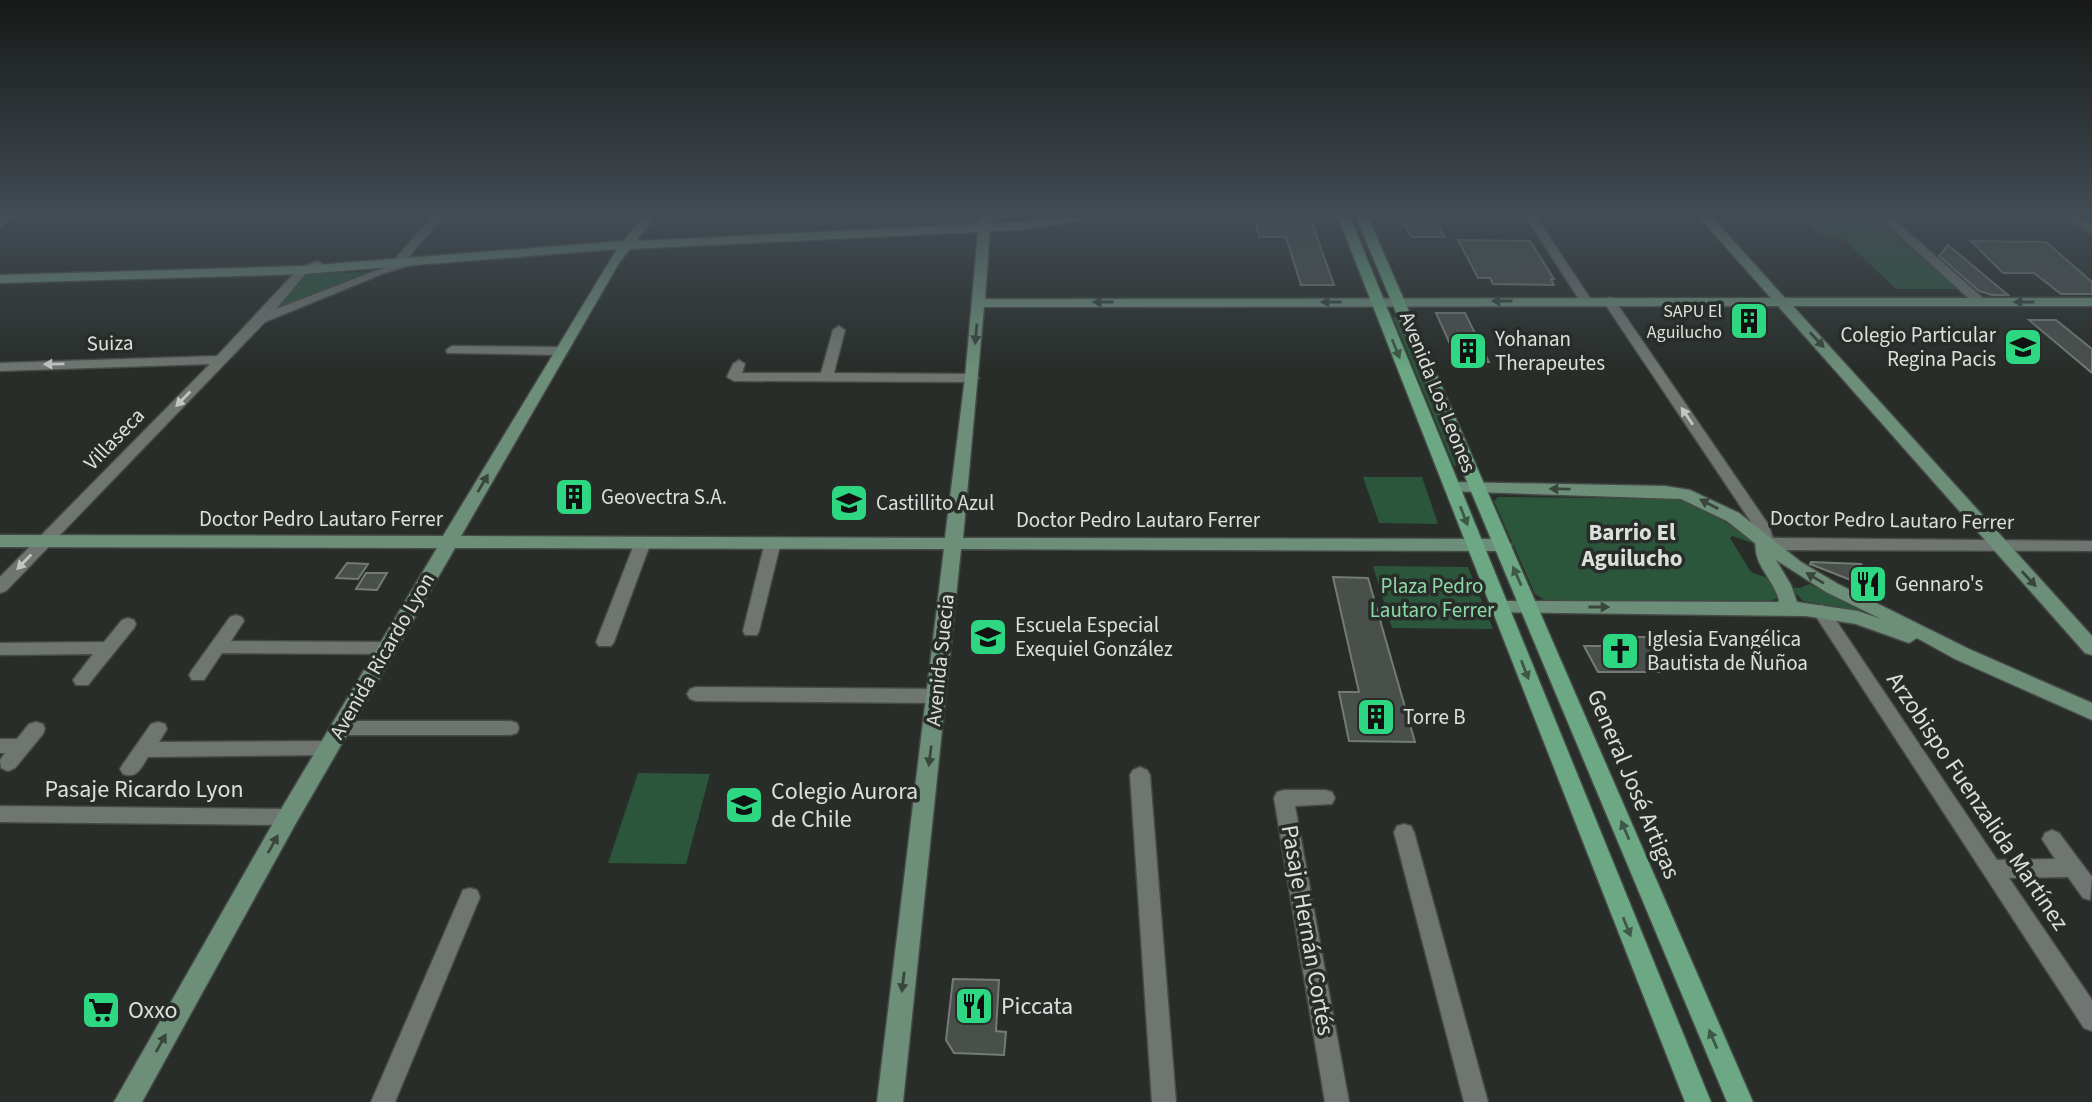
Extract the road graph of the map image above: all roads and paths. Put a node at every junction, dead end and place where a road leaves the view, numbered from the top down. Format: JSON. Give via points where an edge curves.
{"nodes":[{"id":1,"x":297,"y":268,"type":"edge"},
{"id":2,"x":309,"y":268,"type":"edge"},
{"id":3,"x":390,"y":268,"type":"edge"},
{"id":4,"x":611,"y":268,"type":"edge"},
{"id":5,"x":981,"y":268,"type":"edge"},
{"id":6,"x":1365,"y":268,"type":"edge"},
{"id":7,"x":1384,"y":268,"type":"edge"},
{"id":8,"x":1565,"y":268,"type":"edge"},
{"id":9,"x":1751,"y":268,"type":"edge"},
{"id":10,"x":1942,"y":268,"type":"edge"},
{"id":11,"x":0,"y":279,"type":"edge"},
{"id":12,"x":1586,"y":301,"type":"junction"},
{"id":13,"x":1609,"y":301,"type":"junction"},
{"id":14,"x":1378,"y":302,"type":"junction"},
{"id":15,"x":1399,"y":302,"type":"junction"},
{"id":16,"x":1781,"y":302,"type":"junction"},
{"id":17,"x":1980,"y":302,"type":"junction"},
{"id":18,"x":2092,"y":302,"type":"edge"},
{"id":19,"x":978,"y":303,"type":"junction"},
{"id":20,"x":259,"y":321,"type":"junction"},
{"id":21,"x":839,"y":330,"type":"dead end"},
{"id":22,"x":452,"y":350,"type":"dead end"},
{"id":23,"x":561,"y":351,"type":"junction"},
{"id":24,"x":220,"y":360,"type":"junction"},
{"id":25,"x":739,"y":364,"type":"dead end"},
{"id":26,"x":0,"y":367,"type":"edge"},
{"id":27,"x":827,"y":377,"type":"junction"},
{"id":28,"x":972,"y":377,"type":"junction"},
{"id":29,"x":1452,"y":487,"type":"junction"},
{"id":30,"x":1478,"y":488,"type":"junction"},
{"id":31,"x":46,"y":540,"type":"junction"},
{"id":32,"x":0,"y":541,"type":"edge"},
{"id":33,"x":448,"y":542,"type":"junction"},
{"id":34,"x":643,"y":542,"type":"junction"},
{"id":35,"x":773,"y":542,"type":"junction"},
{"id":36,"x":954,"y":542,"type":"junction"},
{"id":37,"x":1475,"y":544,"type":"junction"},
{"id":38,"x":1503,"y":545,"type":"junction"},
{"id":39,"x":1764,"y":545,"type":"junction"},
{"id":40,"x":1998,"y":546,"type":"junction"},
{"id":41,"x":2092,"y":546,"type":"edge"},
{"id":42,"x":0,"y":587,"type":"edge"},
{"id":43,"x":1500,"y":607,"type":"junction"},
{"id":44,"x":1530,"y":607,"type":"junction"},
{"id":45,"x":1787,"y":608,"type":"junction"},
{"id":46,"x":1821,"y":611,"type":"junction"},
{"id":47,"x":236,"y":621,"type":"dead end"},
{"id":48,"x":128,"y":624,"type":"dead end"},
{"id":49,"x":751,"y":631,"type":"dead end"},
{"id":50,"x":605,"y":642,"type":"dead end"},
{"id":51,"x":218,"y":647,"type":"junction"},
{"id":52,"x":108,"y":648,"type":"junction"},
{"id":53,"x":388,"y":648,"type":"junction"},
{"id":54,"x":2092,"y":648,"type":"edge"},
{"id":55,"x":0,"y":649,"type":"edge"},
{"id":56,"x":1962,"y":654,"type":"junction"},
{"id":57,"x":198,"y":676,"type":"dead end"},
{"id":58,"x":82,"y":680,"type":"dead end"},
{"id":59,"x":696,"y":694,"type":"dead end"},
{"id":60,"x":937,"y":696,"type":"junction"},
{"id":61,"x":2092,"y":712,"type":"edge"},
{"id":62,"x":341,"y":728,"type":"junction"},
{"id":63,"x":510,"y":728,"type":"dead end"},
{"id":64,"x":36,"y":729,"type":"dead end"},
{"id":65,"x":158,"y":729,"type":"dead end"},
{"id":66,"x":329,"y":748,"type":"junction"},
{"id":67,"x":143,"y":750,"type":"junction"},
{"id":68,"x":4,"y":755,"type":"edge"},
{"id":69,"x":130,"y":769,"type":"dead end"},
{"id":70,"x":1140,"y":775,"type":"dead end"},
{"id":71,"x":1325,"y":798,"type":"dead end"},
{"id":72,"x":0,"y":814,"type":"edge"},
{"id":73,"x":288,"y":817,"type":"junction"},
{"id":74,"x":1404,"y":832,"type":"dead end"},
{"id":75,"x":2052,"y":839,"type":"dead end"},
{"id":76,"x":2073,"y":868,"type":"junction"},
{"id":77,"x":1992,"y":869,"type":"junction"},
{"id":78,"x":2090,"y":891,"type":"dead end"},
{"id":79,"x":470,"y":897,"type":"dead end"},
{"id":80,"x":2092,"y":1020,"type":"edge"},
{"id":81,"x":127,"y":1102,"type":"edge"},
{"id":82,"x":383,"y":1102,"type":"edge"},
{"id":83,"x":890,"y":1102,"type":"edge"},
{"id":84,"x":1164,"y":1102,"type":"edge"},
{"id":85,"x":1337,"y":1102,"type":"edge"},
{"id":86,"x":1476,"y":1102,"type":"edge"},
{"id":87,"x":1698,"y":1102,"type":"edge"},
{"id":88,"x":1740,"y":1102,"type":"edge"}],
"edges":[{"from":1,"to":11,"type":"street"},
{"from":2,"to":20,"type":"street","name":"Villaseca"},
{"from":3,"to":20,"type":"street","name":"Villaseca"},
{"from":4,"to":23,"type":"street","name":"Avenida Ricardo Lyon"},
{"from":5,"to":19,"type":"street","name":"Avenida Suecia"},
{"from":6,"to":14,"type":"main road","name":"Avenida Los Leones"},
{"from":7,"to":15,"type":"main road","name":"Avenida Los Leones"},
{"from":8,"to":12,"type":"street"},
{"from":9,"to":16,"type":"street"},
{"from":10,"to":17,"type":"street"},
{"from":12,"to":13,"type":"street"},
{"from":12,"to":15,"type":"street","one_way":true},
{"from":13,"to":16,"type":"street"},
{"from":39,"to":13,"type":"street","one_way":true,"via":[[1763,528]]},
{"from":14,"to":15,"type":"street"},
{"from":14,"to":19,"type":"street","one_way":true},
{"from":14,"to":29,"type":"main road","name":"Avenida Los Leones","one_way":true},
{"from":15,"to":30,"type":"main road","name":"Avenida Los Leones"},
{"from":16,"to":17,"type":"street"},
{"from":16,"to":40,"type":"street","one_way":true},
{"from":18,"to":17,"type":"street","one_way":true},
{"from":19,"to":28,"type":"street","name":"Avenida Suecia","one_way":true},
{"from":20,"to":24,"type":"street","name":"Villaseca"},
{"from":21,"to":27,"type":"street"},
{"from":22,"to":23,"type":"street"},
{"from":33,"to":23,"type":"street","name":"Avenida Ricardo Lyon","one_way":true},
{"from":24,"to":26,"type":"street","name":"Suiza","one_way":true},
{"from":24,"to":31,"type":"street","name":"Villaseca","one_way":true},
{"from":25,"to":27,"type":"street","via":[[734,377]]},
{"from":27,"to":28,"type":"street"},
{"from":28,"to":36,"type":"street","name":"Avenida Suecia"},
{"from":29,"to":30,"type":"street","name":"Doctor Pedro Lautaro Ferrer"},
{"from":29,"to":37,"type":"main road","name":"Avenida Los Leones","one_way":true},
{"from":30,"to":38,"type":"main road","name":"General José Artigas"},
{"from":39,"to":30,"type":"street","name":"Doctor Pedro Lautaro Ferrer","one_way":true,"via":[[1723,511],[1684,494]]},
{"from":31,"to":32,"type":"street","name":"Doctor Pedro Lautaro Ferrer"},
{"from":31,"to":33,"type":"street","name":"Doctor Pedro Lautaro Ferrer"},
{"from":31,"to":42,"type":"street","name":"Villaseca","one_way":true},
{"from":33,"to":34,"type":"street","name":"Doctor Pedro Lautaro Ferrer"},
{"from":33,"to":53,"type":"street","name":"Avenida Ricardo Lyon"},
{"from":34,"to":35,"type":"street","name":"Doctor Pedro Lautaro Ferrer"},
{"from":34,"to":50,"type":"street"},
{"from":35,"to":36,"type":"street","name":"Doctor Pedro Lautaro Ferrer"},
{"from":35,"to":49,"type":"street"},
{"from":36,"to":37,"type":"street","name":"Doctor Pedro Lautaro Ferrer"},
{"from":36,"to":60,"type":"street","name":"Avenida Suecia"},
{"from":37,"to":38,"type":"street","name":"Doctor Pedro Lautaro Ferrer"},
{"from":37,"to":43,"type":"main road"},
{"from":44,"to":38,"type":"main road","name":"General José Artigas","one_way":true},
{"from":39,"to":40,"type":"street","name":"Doctor Pedro Lautaro Ferrer"},
{"from":39,"to":45,"type":"street","via":[[1764,556],[1788,598]]},
{"from":56,"to":39,"type":"street","one_way":true,"via":[[1832,588]]},
{"from":40,"to":41,"type":"street","name":"Doctor Pedro Lautaro Ferrer"},
{"from":40,"to":54,"type":"street","one_way":true},
{"from":43,"to":44,"type":"street"},
{"from":43,"to":87,"type":"main road","one_way":true},
{"from":44,"to":45,"type":"street","one_way":true},
{"from":88,"to":44,"type":"main road","name":"General José Artigas","one_way":true},
{"from":45,"to":46,"type":"street"},
{"from":46,"to":56,"type":"street","via":[[1869,621]]},
{"from":46,"to":77,"type":"street","name":"Arzobispo Fuenzalida Martínez"},
{"from":47,"to":51,"type":"street"},
{"from":48,"to":52,"type":"street"},
{"from":51,"to":53,"type":"street"},
{"from":51,"to":57,"type":"street"},
{"from":52,"to":55,"type":"street"},
{"from":52,"to":58,"type":"street"},
{"from":53,"to":62,"type":"street","name":"Avenida Ricardo Lyon"},
{"from":56,"to":61,"type":"street"},
{"from":59,"to":60,"type":"street"},
{"from":60,"to":83,"type":"street","name":"Avenida Suecia","one_way":true},
{"from":62,"to":63,"type":"street"},
{"from":62,"to":66,"type":"street","name":"Avenida Ricardo Lyon"},
{"from":64,"to":68,"type":"street","via":[[22,746]]},
{"from":65,"to":67,"type":"street","name":"Pasaje Ricardo Lyon"},
{"from":66,"to":67,"type":"street","name":"Pasaje Ricardo Lyon"},
{"from":66,"to":73,"type":"street","name":"Avenida Ricardo Lyon"},
{"from":67,"to":69,"type":"street","name":"Pasaje Ricardo Lyon"},
{"from":70,"to":84,"type":"street"},
{"from":71,"to":85,"type":"street","name":"Pasaje Hernán Cortés","via":[[1284,798]]},
{"from":72,"to":73,"type":"street","name":"Pasaje Ricardo Lyon"},
{"from":81,"to":73,"type":"street","name":"Avenida Ricardo Lyon","one_way":true},
{"from":74,"to":86,"type":"street"},
{"from":75,"to":76,"type":"street"},
{"from":76,"to":77,"type":"street"},
{"from":76,"to":78,"type":"street"},
{"from":77,"to":80,"type":"street","name":"Arzobispo Fuenzalida Martínez"},
{"from":79,"to":82,"type":"street"}]}
